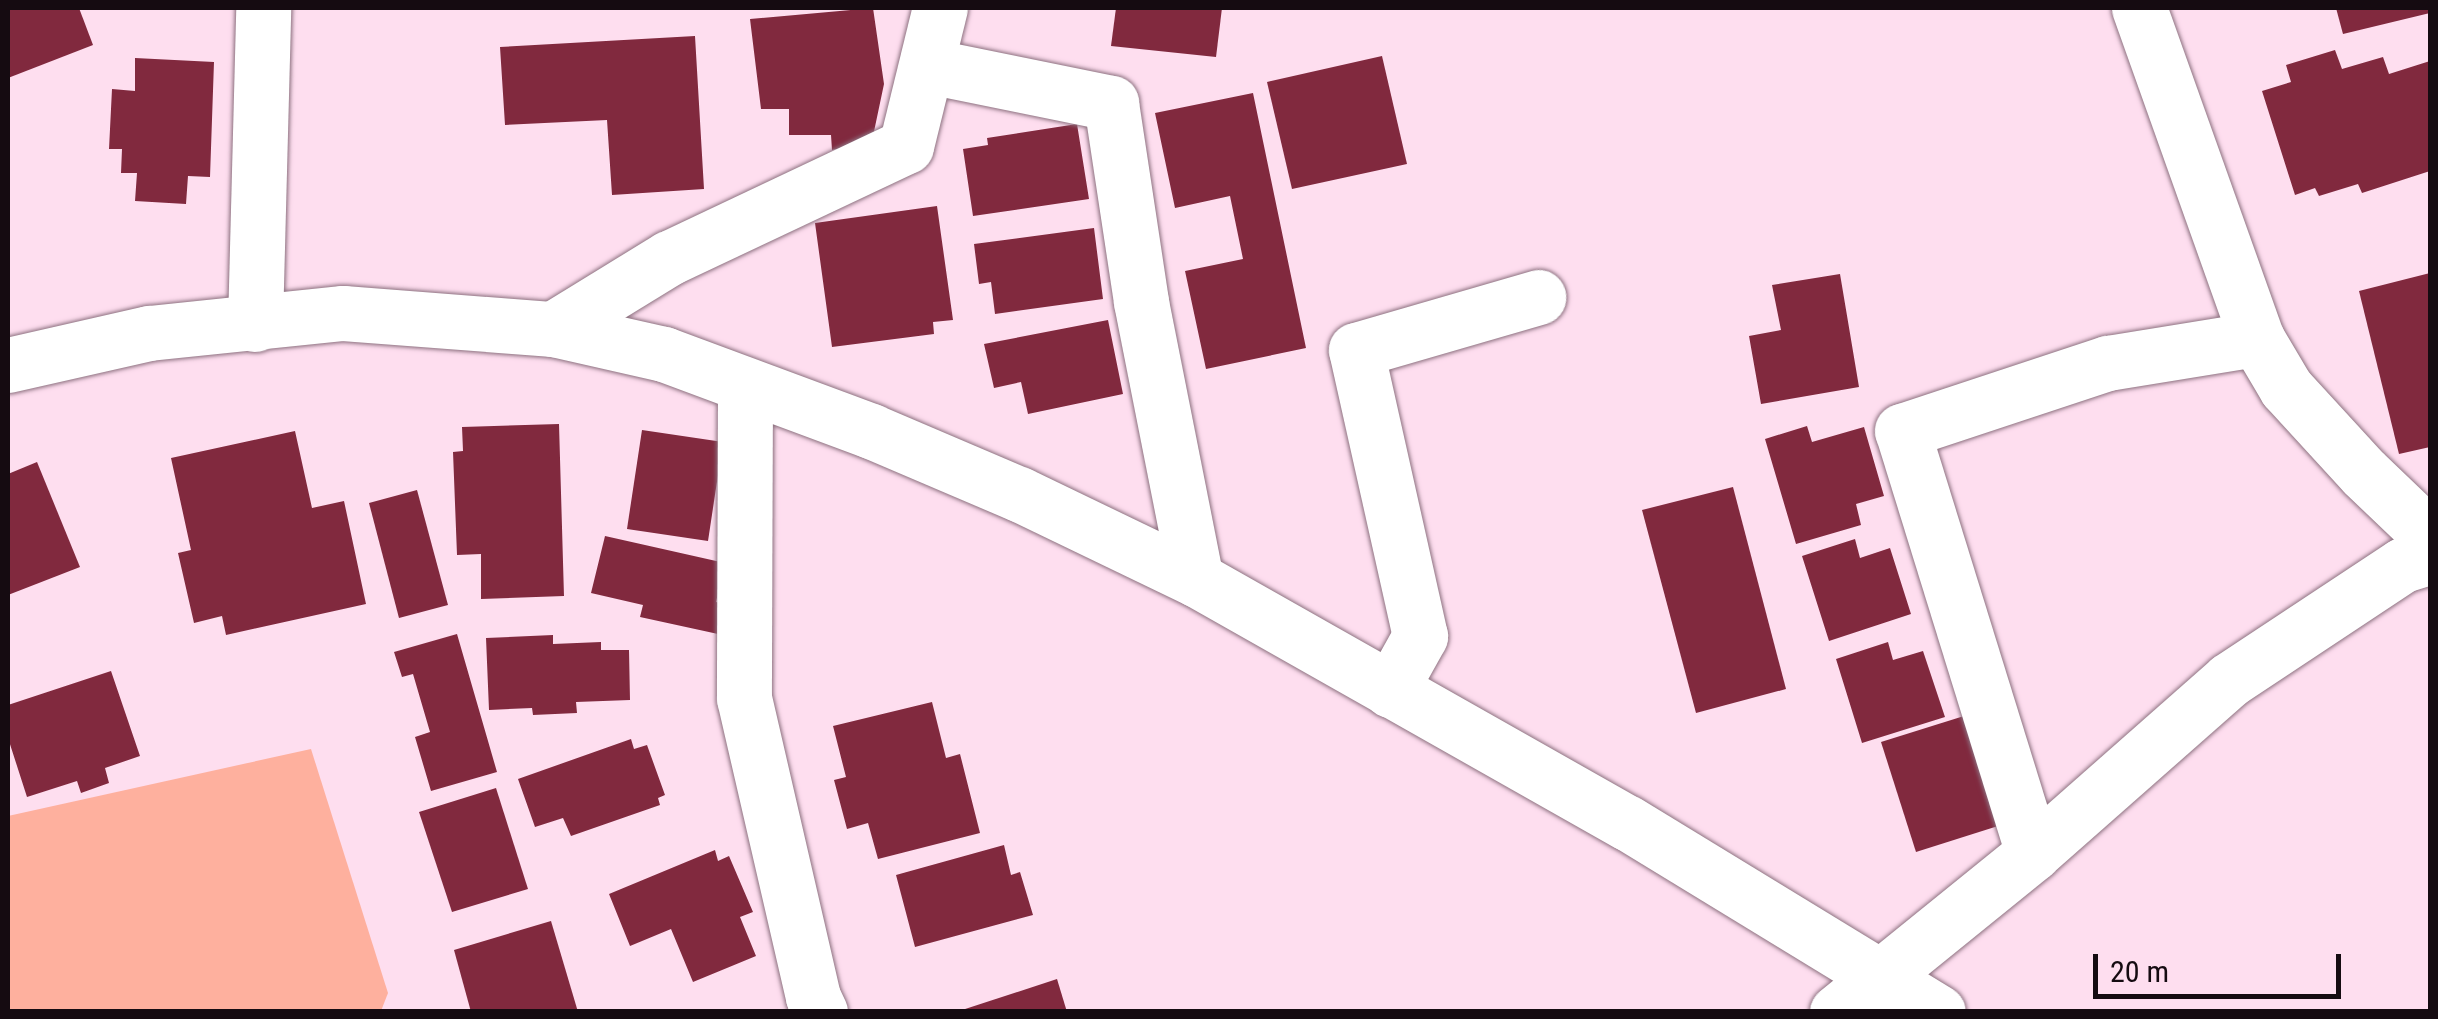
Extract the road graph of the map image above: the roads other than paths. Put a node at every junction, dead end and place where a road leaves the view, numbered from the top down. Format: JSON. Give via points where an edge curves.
{"nodes":[{"id":1,"x":263,"y":8,"type":"edge"},
{"id":2,"x":940,"y":8,"type":"edge"},
{"id":3,"x":2140,"y":8,"type":"edge"},
{"id":4,"x":929,"y":66,"type":"junction"},
{"id":5,"x":1538,"y":297,"type":"dead end"},
{"id":6,"x":254,"y":324,"type":"junction"},
{"id":7,"x":553,"y":329,"type":"junction"},
{"id":8,"x":2257,"y":338,"type":"junction"},
{"id":9,"x":8,"y":364,"type":"edge"},
{"id":10,"x":745,"y":385,"type":"junction"},
{"id":11,"x":2430,"y":536,"type":"edge"},
{"id":12,"x":2430,"y":557,"type":"edge"},
{"id":13,"x":1196,"y":579,"type":"junction"},
{"id":14,"x":1390,"y":690,"type":"junction"},
{"id":15,"x":2033,"y":853,"type":"junction"},
{"id":16,"x":1878,"y":976,"type":"junction"},
{"id":17,"x":820,"y":1012,"type":"edge"},
{"id":18,"x":1837,"y":1012,"type":"edge"},
{"id":19,"x":1938,"y":1012,"type":"edge"}],
"edges":[{"from":1,"to":6,"type":"street"},
{"from":2,"to":4,"type":"street"},
{"from":3,"to":8,"type":"street"},
{"from":4,"to":7,"type":"street","via":[[906,146],[669,258]]},
{"from":4,"to":13,"type":"street","via":[[1111,103]]},
{"from":5,"to":14,"type":"street","via":[[1356,350],[1420,636]]},
{"from":6,"to":7,"type":"street","via":[[343,313]]},
{"from":6,"to":9,"type":"street","via":[[150,333]]},
{"from":7,"to":10,"type":"street","via":[[664,354]]},
{"from":8,"to":11,"type":"street","via":[[2286,388]]},
{"from":8,"to":15,"type":"street","via":[[2108,362],[1902,431]]},
{"from":10,"to":13,"type":"street","via":[[1020,494]]},
{"from":10,"to":17,"type":"street","via":[[744,698]]},
{"from":12,"to":15,"type":"street","via":[[2403,565],[2229,680]]},
{"from":13,"to":14,"type":"street"},
{"from":14,"to":16,"type":"street","via":[[1628,823]]},
{"from":15,"to":16,"type":"street"},
{"from":16,"to":18,"type":"street"},
{"from":16,"to":19,"type":"street"}]}
